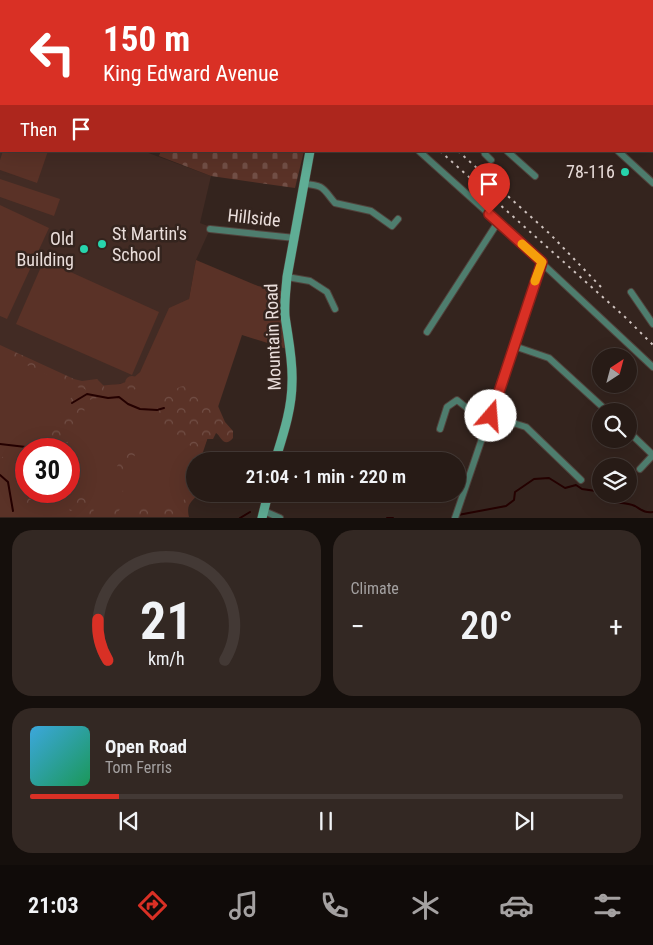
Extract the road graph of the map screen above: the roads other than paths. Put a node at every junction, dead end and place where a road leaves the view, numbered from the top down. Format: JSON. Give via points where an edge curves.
{"nodes":[{"id":1,"x":310,"y":152,"type":"edge"},
{"id":2,"x":420,"y":152,"type":"edge"},
{"id":3,"x":484,"y":152,"type":"edge"},
{"id":4,"x":508,"y":152,"type":"edge"},
{"id":5,"x":619,"y":152,"type":"edge"},
{"id":6,"x":491,"y":160,"type":"dead end"},
{"id":7,"x":535,"y":176,"type":"dead end"},
{"id":8,"x":653,"y":183,"type":"edge"},
{"id":9,"x":304,"y":184,"type":"junction"},
{"id":10,"x":398,"y":219,"type":"dead end"},
{"id":11,"x":498,"y":222,"type":"junction"},
{"id":12,"x":210,"y":229,"type":"dead end"},
{"id":13,"x":295,"y":238,"type":"junction"},
{"id":14,"x":542,"y":262,"type":"junction"},
{"id":15,"x":287,"y":277,"type":"junction"},
{"id":16,"x":632,"y":292,"type":"dead end"},
{"id":17,"x":335,"y":309,"type":"dead end"},
{"id":18,"x":653,"y":324,"type":"edge"},
{"id":19,"x":427,"y":332,"type":"dead end"},
{"id":20,"x":514,"y":346,"type":"junction"},
{"id":21,"x":653,"y":367,"type":"edge"},
{"id":22,"x":598,"y":403,"type":"edge"},
{"id":23,"x":491,"y":416,"type":"junction"},
{"id":24,"x":488,"y":425,"type":"junction"},
{"id":25,"x":440,"y":429,"type":"dead end"},
{"id":26,"x":637,"y":440,"type":"edge"},
{"id":27,"x":278,"y":452,"type":"edge"},
{"id":28,"x":653,"y":455,"type":"edge"},
{"id":29,"x":640,"y":469,"type":"dead end"},
{"id":30,"x":466,"y":478,"type":"edge"},
{"id":31,"x":580,"y":480,"type":"dead end"},
{"id":32,"x":458,"y":502,"type":"edge"},
{"id":33,"x":263,"y":514,"type":"edge"},
{"id":34,"x":280,"y":518,"type":"edge"},
{"id":35,"x":456,"y":518,"type":"edge"}],
"edges":[{"from":1,"to":9,"type":"main road","name":"Mountain Road"},
{"from":2,"to":11,"type":"street"},
{"from":3,"to":6,"type":"street"},
{"from":4,"to":7,"type":"street"},
{"from":5,"to":8,"type":"street"},
{"from":9,"to":10,"type":"street","via":[[318,185],[336,203],[371,211],[392,226]]},
{"from":9,"to":13,"type":"main road","name":"Mountain Road"},
{"from":11,"to":14,"type":"street"},
{"from":11,"to":19,"type":"street"},
{"from":12,"to":13,"type":"street","name":"Hillside"},
{"from":13,"to":15,"type":"main road","name":"Mountain Road"},
{"from":14,"to":20,"type":"street"},
{"from":14,"to":21,"type":"street"},
{"from":15,"to":17,"type":"street","via":[[310,281],[327,292]]},
{"from":15,"to":27,"type":"main road","name":"Mountain Road","via":[[285,314],[293,380],[288,419]]},
{"from":16,"to":18,"type":"street"},
{"from":20,"to":22,"type":"street","via":[[550,358]]},
{"from":20,"to":23,"type":"street"},
{"from":23,"to":24,"type":"street"},
{"from":23,"to":31,"type":"street","via":[[526,427]]},
{"from":24,"to":25,"type":"street","via":[[457,400],[448,407]]},
{"from":24,"to":30,"type":"street"},
{"from":26,"to":28,"type":"street"},
{"from":28,"to":29,"type":"street"},
{"from":32,"to":35,"type":"street"},
{"from":33,"to":34,"type":"street"}]}
